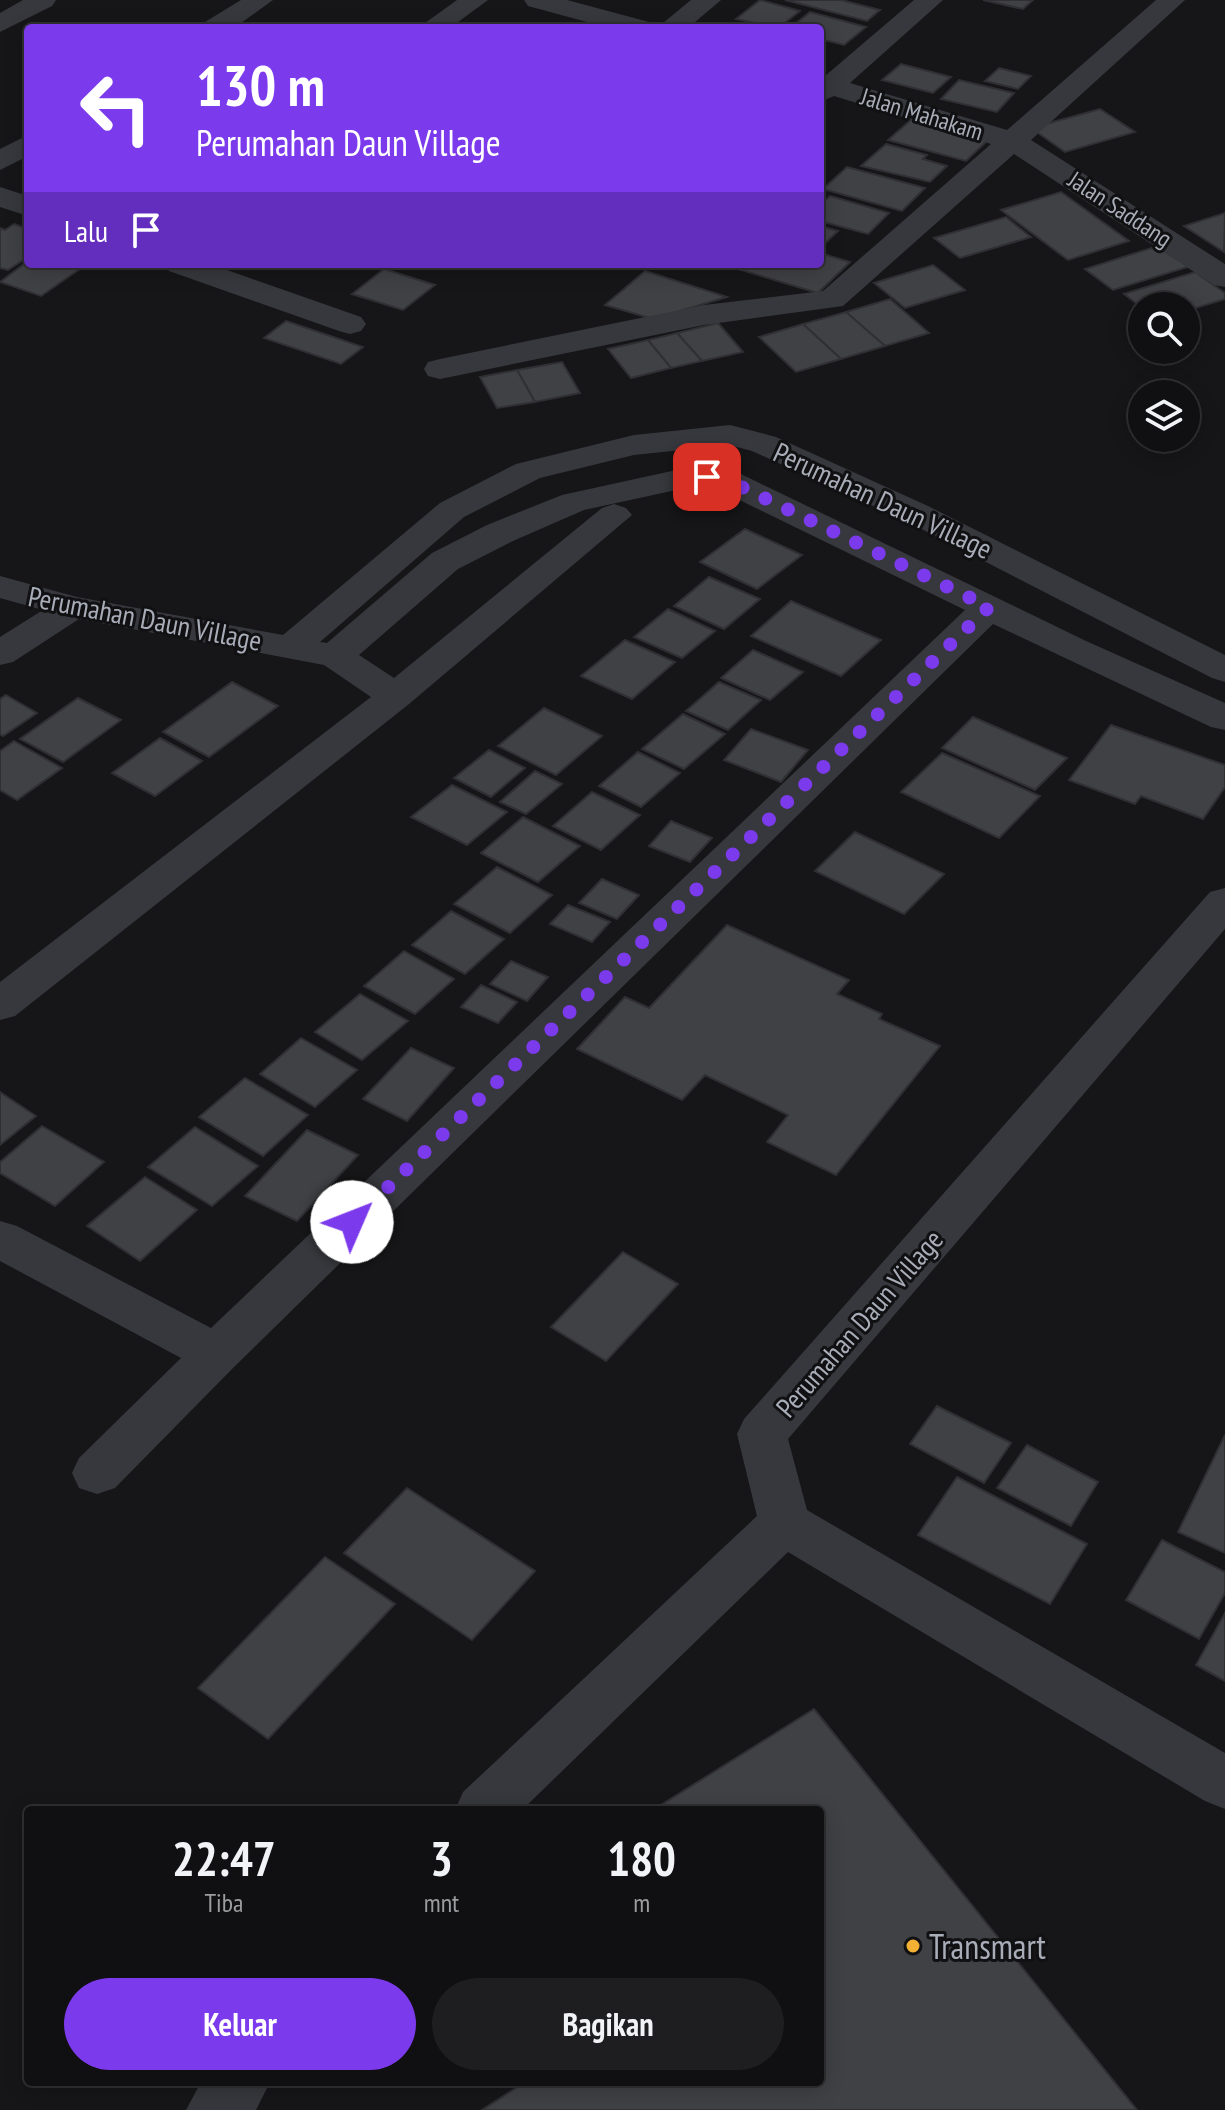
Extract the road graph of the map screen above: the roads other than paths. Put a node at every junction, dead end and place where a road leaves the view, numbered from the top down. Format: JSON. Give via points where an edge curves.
{"nodes":[{"id":1,"x":260,"y":0,"type":"edge"},
{"id":2,"x":475,"y":0,"type":"edge"},
{"id":3,"x":537,"y":0,"type":"edge"},
{"id":4,"x":708,"y":0,"type":"edge"},
{"id":5,"x":930,"y":0,"type":"edge"},
{"id":6,"x":1172,"y":0,"type":"edge"},
{"id":7,"x":28,"y":2,"type":"edge"},
{"id":8,"x":0,"y":24,"type":"edge"},
{"id":9,"x":221,"y":24,"type":"edge"},
{"id":10,"x":438,"y":24,"type":"edge"},
{"id":11,"x":624,"y":24,"type":"edge"},
{"id":12,"x":676,"y":24,"type":"edge"},
{"id":13,"x":824,"y":87,"type":"edge"},
{"id":14,"x":824,"y":88,"type":"edge"},
{"id":15,"x":1013,"y":141,"type":"junction"},
{"id":16,"x":24,"y":146,"type":"edge"},
{"id":17,"x":0,"y":161,"type":"edge"},
{"id":18,"x":0,"y":196,"type":"edge"},
{"id":19,"x":24,"y":205,"type":"edge"},
{"id":20,"x":191,"y":268,"type":"edge"},
{"id":21,"x":1225,"y":278,"type":"edge"},
{"id":22,"x":350,"y":324,"type":"dead end"},
{"id":23,"x":440,"y":369,"type":"dead end"},
{"id":24,"x":614,"y":515,"type":"dead end"},
{"id":25,"x":0,"y":587,"type":"edge"},
{"id":26,"x":73,"y":607,"type":"junction"},
{"id":27,"x":989,"y":607,"type":"junction"},
{"id":28,"x":291,"y":647,"type":"junction"},
{"id":29,"x":0,"y":654,"type":"edge"},
{"id":30,"x":335,"y":656,"type":"junction"},
{"id":31,"x":1225,"y":670,"type":"edge"},
{"id":32,"x":396,"y":696,"type":"junction"},
{"id":33,"x":1225,"y":718,"type":"edge"},
{"id":34,"x":1225,"y":902,"type":"edge"},
{"id":35,"x":0,"y":1005,"type":"edge"},
{"id":36,"x":0,"y":1239,"type":"edge"},
{"id":37,"x":216,"y":1354,"type":"junction"},
{"id":38,"x":97,"y":1473,"type":"dead end"},
{"id":39,"x":784,"y":1523,"type":"junction"},
{"id":40,"x":1225,"y":1783,"type":"edge"},
{"id":41,"x":487,"y":1806,"type":"edge"},
{"id":42,"x":237,"y":2086,"type":"edge"},
{"id":43,"x":217,"y":2110,"type":"edge"}],
"edges":[{"from":1,"to":9,"type":"street"},
{"from":2,"to":10,"type":"street"},
{"from":3,"to":11,"type":"street"},
{"from":4,"to":12,"type":"street"},
{"from":5,"to":13,"type":"street","name":"Jalan Mahakam"},
{"from":6,"to":15,"type":"street"},
{"from":7,"to":8,"type":"street"},
{"from":14,"to":15,"type":"street","name":"Jalan Mahakam"},
{"from":15,"to":21,"type":"street","name":"Jalan Saddang"},
{"from":15,"to":23,"type":"street","via":[[832,299],[704,315]]},
{"from":16,"to":17,"type":"street"},
{"from":18,"to":19,"type":"street"},
{"from":20,"to":22,"type":"street"},
{"from":24,"to":32,"type":"street"},
{"from":25,"to":26,"type":"street","name":"Perumahan Daun Village"},
{"from":26,"to":28,"type":"street","name":"Perumahan Daun Village"},
{"from":26,"to":29,"type":"street"},
{"from":27,"to":30,"type":"street","name":"Perumahan Daun Village","via":[[729,481],[690,477],[574,502],[472,547],[445,561]]},
{"from":27,"to":33,"type":"street","name":"Perumahan Daun Village"},
{"from":27,"to":37,"type":"street"},
{"from":28,"to":30,"type":"street","name":"Perumahan Daun Village"},
{"from":28,"to":31,"type":"street","name":"Perumahan Daun Village","via":[[452,510],[528,471],[634,445],[730,435],[764,444],[916,513]]},
{"from":30,"to":32,"type":"street"},
{"from":32,"to":35,"type":"street"},
{"from":34,"to":39,"type":"street","name":"Perumahan Daun Village","via":[[762,1434]]},
{"from":36,"to":37,"type":"street"},
{"from":37,"to":38,"type":"street"},
{"from":39,"to":40,"type":"street"},
{"from":39,"to":41,"type":"street"},
{"from":42,"to":43,"type":"street"}]}
